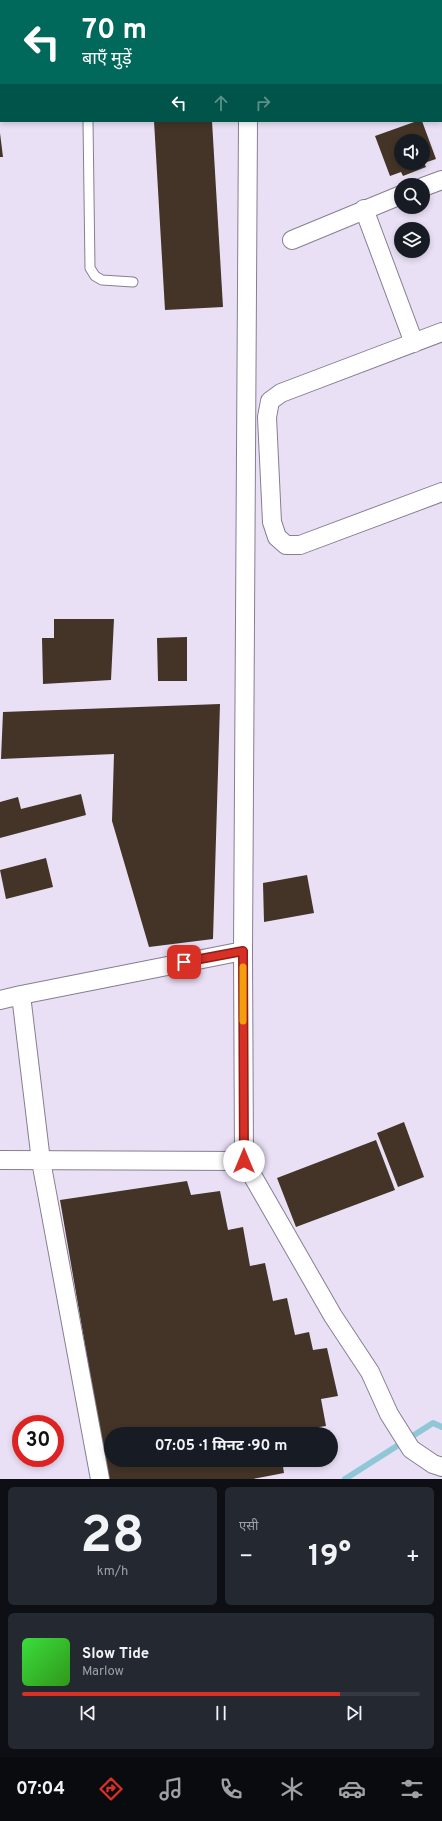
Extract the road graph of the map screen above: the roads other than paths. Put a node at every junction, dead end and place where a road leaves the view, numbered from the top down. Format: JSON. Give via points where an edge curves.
{"nodes":[{"id":1,"x":88,"y":122,"type":"edge"},
{"id":2,"x":248,"y":122,"type":"edge"},
{"id":3,"x":442,"y":180,"type":"edge"},
{"id":4,"x":430,"y":184,"type":"edge"},
{"id":5,"x":394,"y":198,"type":"edge"},
{"id":6,"x":364,"y":209,"type":"junction"},
{"id":7,"x":292,"y":240,"type":"dead end"},
{"id":8,"x":133,"y":282,"type":"dead end"},
{"id":9,"x":442,"y":332,"type":"edge"},
{"id":10,"x":414,"y":343,"type":"junction"},
{"id":11,"x":442,"y":492,"type":"edge"},
{"id":12,"x":243,"y":951,"type":"junction"},
{"id":13,"x":21,"y":995,"type":"junction"},
{"id":14,"x":0,"y":1000,"type":"edge"},
{"id":15,"x":0,"y":1160,"type":"edge"},
{"id":16,"x":41,"y":1161,"type":"junction"},
{"id":17,"x":244,"y":1161,"type":"junction"},
{"id":18,"x":442,"y":1467,"type":"edge"},
{"id":19,"x":100,"y":1479,"type":"edge"}],
"edges":[{"from":1,"to":8,"type":"lane","via":[[90,268],[95,276],[102,280]]},
{"from":2,"to":12,"type":"street"},
{"from":3,"to":4,"type":"street"},
{"from":5,"to":6,"type":"street"},
{"from":6,"to":7,"type":"street"},
{"from":6,"to":10,"type":"street"},
{"from":9,"to":10,"type":"street"},
{"from":10,"to":11,"type":"street","via":[[281,393],[270,401],[267,416],[272,522],[277,537],[286,545],[300,545]]},
{"from":12,"to":13,"type":"street"},
{"from":12,"to":17,"type":"street"},
{"from":13,"to":14,"type":"street"},
{"from":13,"to":16,"type":"street"},
{"from":15,"to":16,"type":"street"},
{"from":16,"to":17,"type":"street"},
{"from":16,"to":19,"type":"street"},
{"from":17,"to":18,"type":"street","via":[[333,1316],[370,1372],[389,1414],[411,1449]]}]}
